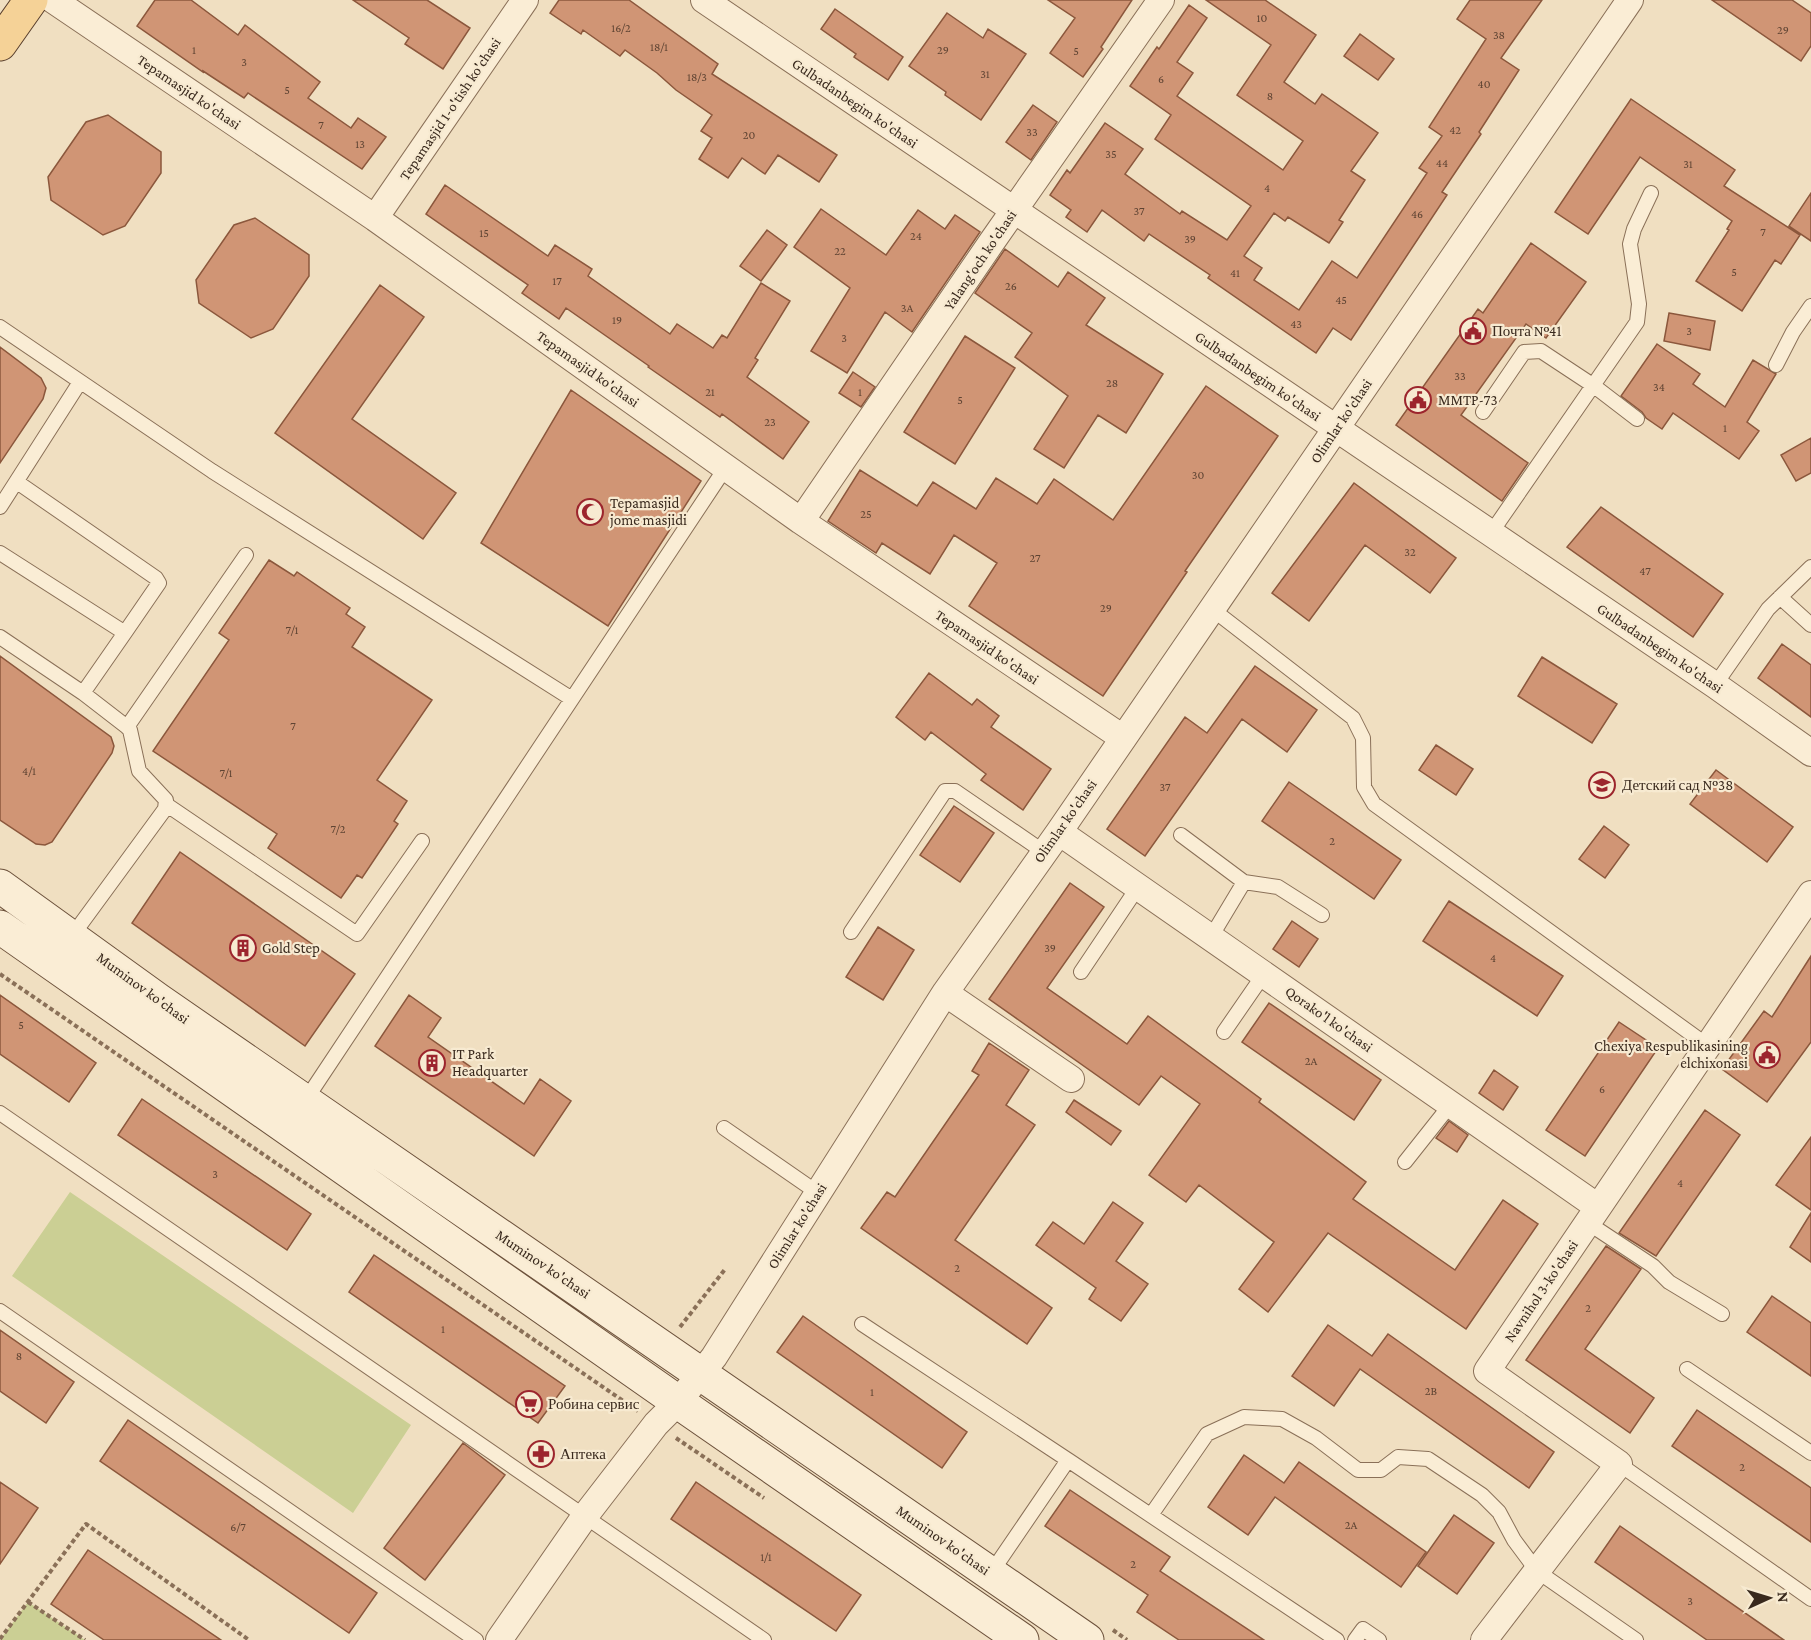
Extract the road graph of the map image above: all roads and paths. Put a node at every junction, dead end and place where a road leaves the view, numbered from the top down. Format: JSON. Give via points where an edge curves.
{"nodes":[{"id":1,"x":525,"y":0,"type":"edge"},
{"id":2,"x":704,"y":0,"type":"edge"},
{"id":3,"x":1161,"y":0,"type":"edge"},
{"id":4,"x":1630,"y":0,"type":"edge"},
{"id":5,"x":30,"y":2,"type":"edge"},
{"id":6,"x":0,"y":44,"type":"edge"},
{"id":7,"x":1652,"y":193,"type":"dead end"},
{"id":8,"x":1013,"y":211,"type":"junction"},
{"id":9,"x":375,"y":218,"type":"junction"},
{"id":10,"x":1811,"y":306,"type":"edge"},
{"id":11,"x":0,"y":327,"type":"edge"},
{"id":12,"x":1776,"y":365,"type":"dead end"},
{"id":13,"x":80,"y":382,"type":"junction"},
{"id":14,"x":1594,"y":386,"type":"junction"},
{"id":15,"x":1483,"y":412,"type":"dead end"},
{"id":16,"x":1637,"y":419,"type":"dead end"},
{"id":17,"x":1335,"y":429,"type":"junction"},
{"id":18,"x":726,"y":467,"type":"junction"},
{"id":19,"x":17,"y":482,"type":"junction"},
{"id":20,"x":0,"y":507,"type":"edge"},
{"id":21,"x":801,"y":521,"type":"junction"},
{"id":22,"x":1491,"y":533,"type":"junction"},
{"id":23,"x":0,"y":553,"type":"edge"},
{"id":24,"x":246,"y":555,"type":"dead end"},
{"id":25,"x":1811,"y":567,"type":"edge"},
{"id":26,"x":1780,"y":597,"type":"junction"},
{"id":27,"x":1212,"y":609,"type":"junction"},
{"id":28,"x":1811,"y":625,"type":"edge"},
{"id":29,"x":124,"y":634,"type":"junction"},
{"id":30,"x":0,"y":638,"type":"edge"},
{"id":31,"x":1715,"y":685,"type":"junction"},
{"id":32,"x":83,"y":693,"type":"junction"},
{"id":33,"x":572,"y":699,"type":"junction"},
{"id":34,"x":128,"y":727,"type":"junction"},
{"id":35,"x":1123,"y":738,"type":"junction"},
{"id":36,"x":1811,"y":753,"type":"edge"},
{"id":37,"x":166,"y":805,"type":"junction"},
{"id":38,"x":1181,"y":835,"type":"dead end"},
{"id":39,"x":422,"y":841,"type":"dead end"},
{"id":40,"x":1052,"y":842,"type":"junction"},
{"id":41,"x":1244,"y":882,"type":"junction"},
{"id":42,"x":0,"y":886,"type":"edge"},
{"id":43,"x":1138,"y":887,"type":"junction"},
{"id":44,"x":1811,"y":894,"type":"edge"},
{"id":45,"x":1322,"y":915,"type":"dead end"},
{"id":46,"x":0,"y":927,"type":"edge"},
{"id":47,"x":851,"y":932,"type":"dead end"},
{"id":48,"x":72,"y":936,"type":"junction"},
{"id":49,"x":1210,"y":937,"type":"junction"},
{"id":50,"x":1082,"y":972,"type":"dead end"},
{"id":51,"x":0,"y":974,"type":"edge"},
{"id":52,"x":1264,"y":974,"type":"junction"},
{"id":53,"x":945,"y":993,"type":"junction"},
{"id":54,"x":1224,"y":1032,"type":"dead end"},
{"id":55,"x":1708,"y":1046,"type":"junction"},
{"id":56,"x":1071,"y":1079,"type":"dead end"},
{"id":57,"x":306,"y":1101,"type":"junction"},
{"id":58,"x":1451,"y":1104,"type":"junction"},
{"id":59,"x":0,"y":1113,"type":"edge"},
{"id":60,"x":724,"y":1128,"type":"dead end"},
{"id":61,"x":1405,"y":1162,"type":"dead end"},
{"id":62,"x":819,"y":1192,"type":"junction"},
{"id":63,"x":1593,"y":1215,"type":"junction"},
{"id":64,"x":0,"y":1311,"type":"edge"},
{"id":65,"x":1722,"y":1314,"type":"dead end"},
{"id":66,"x":862,"y":1324,"type":"dead end"},
{"id":67,"x":1687,"y":1369,"type":"dead end"},
{"id":68,"x":702,"y":1374,"type":"junction"},
{"id":69,"x":667,"y":1413,"type":"junction"},
{"id":70,"x":1811,"y":1453,"type":"edge"},
{"id":71,"x":1068,"y":1460,"type":"junction"},
{"id":72,"x":1619,"y":1464,"type":"junction"},
{"id":73,"x":766,"y":1499,"type":"dead end"},
{"id":74,"x":1151,"y":1515,"type":"junction"},
{"id":75,"x":585,"y":1516,"type":"junction"},
{"id":76,"x":1537,"y":1571,"type":"junction"},
{"id":77,"x":991,"y":1573,"type":"junction"},
{"id":78,"x":1811,"y":1599,"type":"edge"},
{"id":79,"x":28,"y":1602,"type":"junction"},
{"id":80,"x":0,"y":1639,"type":"edge"},
{"id":81,"x":85,"y":1640,"type":"edge"},
{"id":82,"x":249,"y":1640,"type":"edge"},
{"id":83,"x":476,"y":1640,"type":"edge"},
{"id":84,"x":499,"y":1640,"type":"edge"},
{"id":85,"x":764,"y":1640,"type":"edge"},
{"id":86,"x":1022,"y":1640,"type":"edge"},
{"id":87,"x":1087,"y":1640,"type":"edge"},
{"id":88,"x":1337,"y":1640,"type":"edge"},
{"id":89,"x":1355,"y":1640,"type":"edge"},
{"id":90,"x":1379,"y":1640,"type":"edge"},
{"id":91,"x":1484,"y":1640,"type":"edge"},
{"id":92,"x":1636,"y":1640,"type":"edge"}],
"edges":[{"from":1,"to":9,"type":"street","name":"Tepamasjid 1-o'tish ko'chasi"},
{"from":2,"to":8,"type":"street","name":"Gulbadanbegim ko'chasi"},
{"from":3,"to":8,"type":"street","name":"Yalang'och ko'chasi"},
{"from":4,"to":17,"type":"street","name":"Olimlar ko'chasi"},
{"from":5,"to":6,"type":"main road"},
{"from":5,"to":9,"type":"street","name":"Tepamasjid ko'chasi"},
{"from":7,"to":14,"type":"lane","via":[[1630,244],[1638,322]]},
{"from":8,"to":17,"type":"street","name":"Gulbadanbegim ko'chasi"},
{"from":8,"to":21,"type":"street","name":"Yalang'och ko'chasi"},
{"from":9,"to":18,"type":"street","name":"Tepamasjid ko'chasi"},
{"from":10,"to":12,"type":"lane"},
{"from":11,"to":13,"type":"lane"},
{"from":13,"to":19,"type":"lane"},
{"from":13,"to":33,"type":"lane","via":[[212,471]]},
{"from":14,"to":15,"type":"lane","via":[[1541,351],[1532,350],[1524,352]]},
{"from":14,"to":16,"type":"lane"},
{"from":14,"to":22,"type":"lane"},
{"from":17,"to":22,"type":"street","name":"Gulbadanbegim ko'chasi"},
{"from":17,"to":27,"type":"street","name":"Olimlar ko'chasi"},
{"from":18,"to":21,"type":"street","name":"Tepamasjid ko'chasi"},
{"from":18,"to":33,"type":"lane"},
{"from":19,"to":20,"type":"lane"},
{"from":19,"to":29,"type":"lane","via":[[156,578],[159,583]]},
{"from":21,"to":35,"type":"street","name":"Tepamasjid ko'chasi"},
{"from":22,"to":31,"type":"street","name":"Gulbadanbegim ko'chasi"},
{"from":23,"to":29,"type":"lane"},
{"from":24,"to":34,"type":"lane"},
{"from":25,"to":26,"type":"lane"},
{"from":26,"to":28,"type":"lane"},
{"from":26,"to":31,"type":"lane"},
{"from":27,"to":35,"type":"street","name":"Olimlar ko'chasi"},
{"from":27,"to":55,"type":"lane","via":[[1353,718],[1363,738],[1364,787],[1374,804]]},
{"from":29,"to":32,"type":"lane"},
{"from":30,"to":32,"type":"lane"},
{"from":31,"to":36,"type":"street","name":"Gulbadanbegim ko'chasi"},
{"from":32,"to":34,"type":"lane"},
{"from":33,"to":57,"type":"lane"},
{"from":34,"to":37,"type":"lane","via":[[139,771],[166,800]]},
{"from":35,"to":40,"type":"street","name":"Olimlar ko'chasi"},
{"from":37,"to":39,"type":"lane","via":[[357,934]]},
{"from":37,"to":48,"type":"lane"},
{"from":38,"to":41,"type":"lane"},
{"from":40,"to":43,"type":"street","name":"Qorako'l ko'chasi"},
{"from":40,"to":47,"type":"lane","via":[[955,791],[945,791]]},
{"from":40,"to":53,"type":"street","name":"Olimlar ko'chasi"},
{"from":41,"to":45,"type":"lane","via":[[1278,887]]},
{"from":41,"to":49,"type":"lane"},
{"from":42,"to":48,"type":"main road","name":"Muminov ko'chasi"},
{"from":43,"to":49,"type":"street","name":"Qorako'l ko'chasi"},
{"from":43,"to":50,"type":"lane"},
{"from":44,"to":55,"type":"street","name":"Navnihol 3-ko'chasi"},
{"from":46,"to":69,"type":"main road","name":"Muminov ko'chasi"},
{"from":48,"to":57,"type":"main road","name":"Muminov ko'chasi"},
{"from":49,"to":52,"type":"street","name":"Qorako'l ko'chasi"},
{"from":51,"to":69,"type":"path"},
{"from":52,"to":54,"type":"lane"},
{"from":52,"to":58,"type":"street","name":"Qorako'l ko'chasi"},
{"from":53,"to":56,"type":"street"},
{"from":53,"to":62,"type":"street","name":"Olimlar ko'chasi"},
{"from":55,"to":63,"type":"street","name":"Navnihol 3-ko'chasi"},
{"from":57,"to":68,"type":"main road","name":"Muminov ko'chasi"},
{"from":58,"to":61,"type":"lane"},
{"from":58,"to":63,"type":"street","name":"Qorako'l ko'chasi"},
{"from":59,"to":75,"type":"lane"},
{"from":60,"to":62,"type":"lane"},
{"from":62,"to":68,"type":"street","name":"Olimlar ko'chasi"},
{"from":63,"to":65,"type":"lane","via":[[1669,1282]]},
{"from":63,"to":72,"type":"street","name":"Navnihol 3-ko'chasi","via":[[1487,1371]]},
{"from":64,"to":83,"type":"lane"},
{"from":66,"to":71,"type":"lane"},
{"from":67,"to":70,"type":"lane"},
{"from":68,"to":69,"type":"street","name":"Olimlar ko'chasi"},
{"from":68,"to":77,"type":"main road","name":"Muminov ko'chasi"},
{"from":69,"to":73,"type":"path"},
{"from":69,"to":75,"type":"street","name":"Olimlar ko'chasi"},
{"from":69,"to":86,"type":"main road","name":"Muminov ko'chasi"},
{"from":71,"to":74,"type":"lane"},
{"from":71,"to":77,"type":"lane"},
{"from":72,"to":76,"type":"street"},
{"from":72,"to":78,"type":"lane"},
{"from":74,"to":76,"type":"lane","via":[[1207,1434],[1244,1417],[1282,1419],[1316,1438],[1358,1470],[1381,1470],[1398,1457],[1428,1459],[1490,1503]]},
{"from":74,"to":88,"type":"lane"},
{"from":75,"to":84,"type":"street","name":"Olimlar ko'chasi"},
{"from":75,"to":85,"type":"lane"},
{"from":76,"to":91,"type":"street"},
{"from":76,"to":92,"type":"lane"},
{"from":77,"to":87,"type":"main road","name":"Muminov ko'chasi"},
{"from":79,"to":80,"type":"path"},
{"from":79,"to":81,"type":"path"},
{"from":79,"to":82,"type":"path","via":[[86,1524]]},
{"from":89,"to":90,"type":"lane","via":[[1363,1629]]}]}
